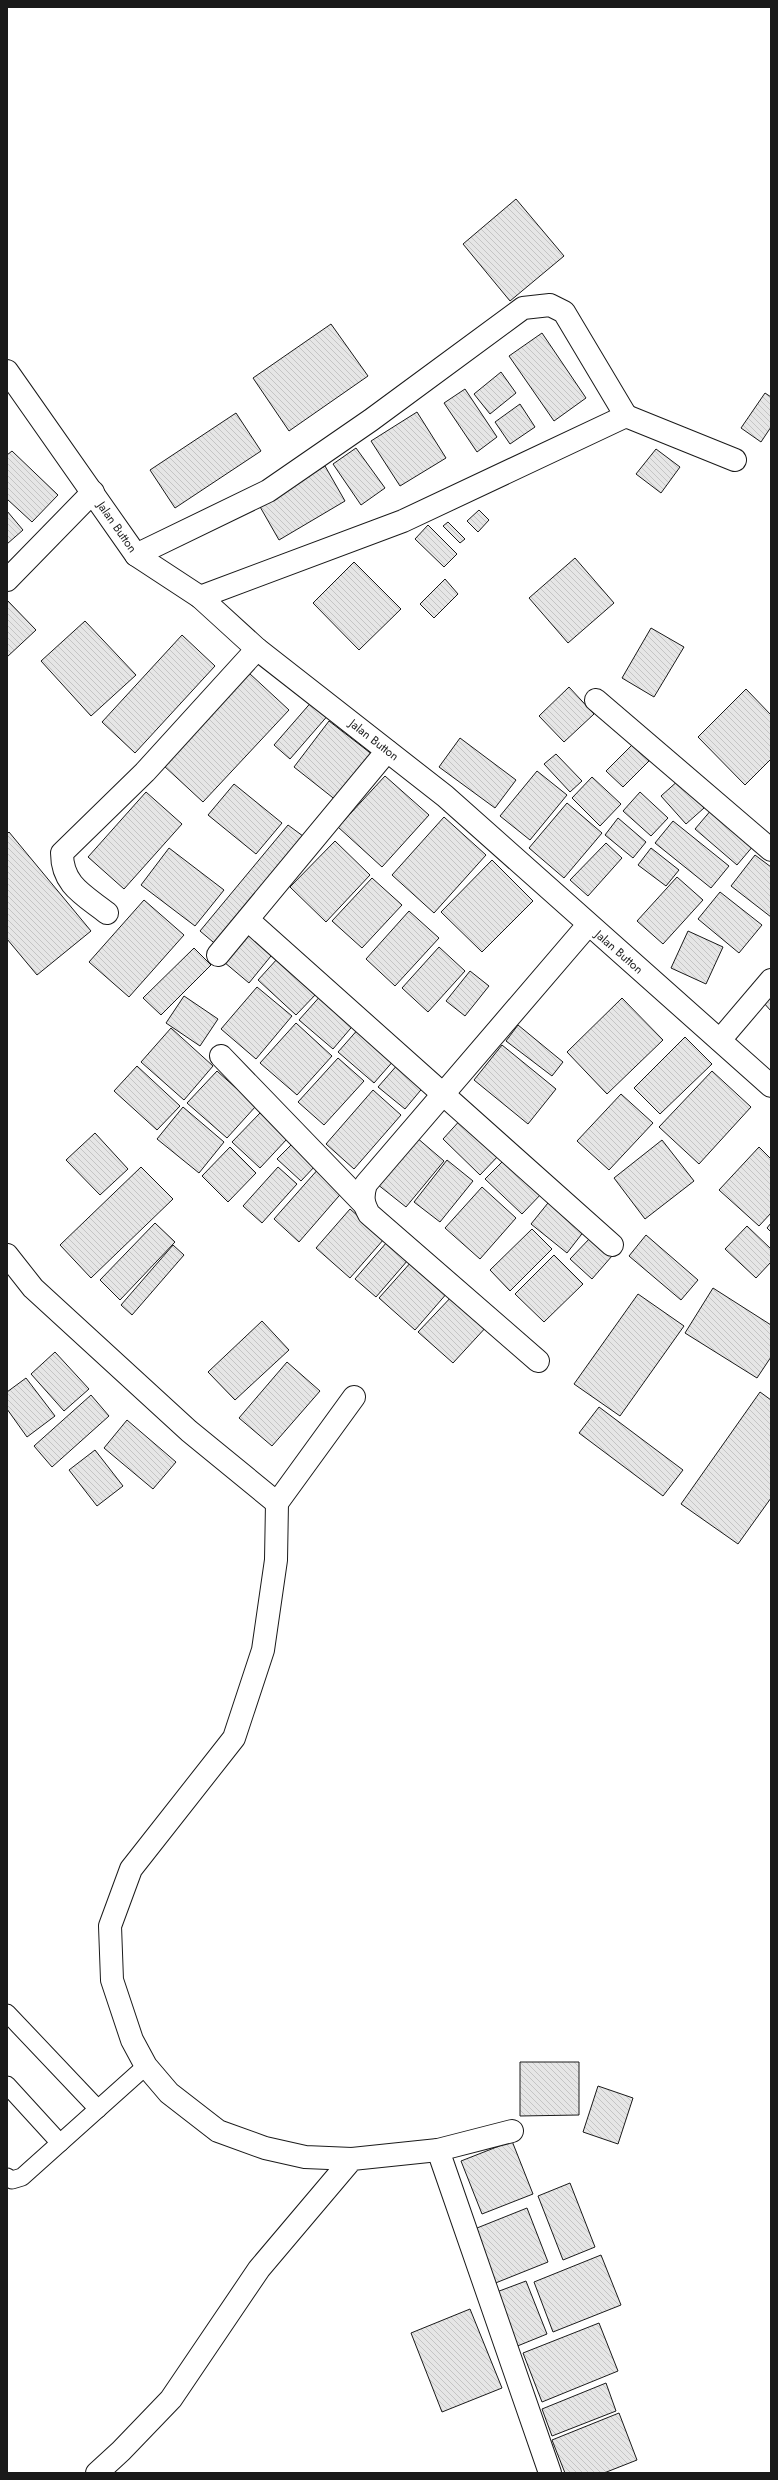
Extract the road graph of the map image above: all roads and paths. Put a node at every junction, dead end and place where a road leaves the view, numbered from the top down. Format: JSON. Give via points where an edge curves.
{"nodes":[{"id":1,"x":7,"y":371,"type":"edge"},
{"id":2,"x":626,"y":416,"type":"junction"},
{"id":3,"x":734,"y":460,"type":"dead end"},
{"id":4,"x":93,"y":492,"type":"junction"},
{"id":5,"x":136,"y":555,"type":"junction"},
{"id":6,"x":7,"y":580,"type":"edge"},
{"id":7,"x":200,"y":597,"type":"junction"},
{"id":8,"x":257,"y":649,"type":"junction"},
{"id":9,"x":596,"y":700,"type":"dead end"},
{"id":10,"x":387,"y":750,"type":"junction"},
{"id":11,"x":771,"y":850,"type":"edge"},
{"id":12,"x":106,"y":913,"type":"dead end"},
{"id":13,"x":248,"y":920,"type":"junction"},
{"id":14,"x":588,"y":926,"type":"junction"},
{"id":15,"x":218,"y":955,"type":"dead end"},
{"id":16,"x":771,"y":980,"type":"edge"},
{"id":17,"x":720,"y":1040,"type":"junction"},
{"id":18,"x":221,"y":1056,"type":"dead end"},
{"id":19,"x":771,"y":1086,"type":"edge"},
{"id":20,"x":443,"y":1093,"type":"junction"},
{"id":21,"x":363,"y":1203,"type":"junction"},
{"id":22,"x":612,"y":1245,"type":"dead end"},
{"id":23,"x":7,"y":1255,"type":"edge"},
{"id":24,"x":538,"y":1361,"type":"dead end"},
{"id":25,"x":354,"y":1397,"type":"dead end"},
{"id":26,"x":277,"y":1503,"type":"junction"},
{"id":27,"x":7,"y":2013,"type":"edge"},
{"id":28,"x":146,"y":2066,"type":"junction"},
{"id":29,"x":7,"y":2085,"type":"edge"},
{"id":30,"x":98,"y":2109,"type":"junction"},
{"id":31,"x":512,"y":2131,"type":"dead end"},
{"id":32,"x":60,"y":2143,"type":"junction"},
{"id":33,"x":438,"y":2150,"type":"junction"},
{"id":34,"x":352,"y":2159,"type":"junction"},
{"id":35,"x":7,"y":2177,"type":"edge"},
{"id":36,"x":97,"y":2473,"type":"edge"},
{"id":37,"x":550,"y":2473,"type":"edge"}],
"edges":[{"from":1,"to":4,"type":"street","name":"Jalan Button"},
{"from":2,"to":3,"type":"street"},
{"from":2,"to":5,"type":"street","via":[[564,312],[550,305],[523,308],[371,420],[268,491]]},
{"from":2,"to":7,"type":"street","via":[[403,521]]},
{"from":4,"to":5,"type":"street","name":"Jalan Button"},
{"from":4,"to":6,"type":"street"},
{"from":5,"to":7,"type":"street","name":"Jalan Button"},
{"from":7,"to":8,"type":"street","name":"Jalan Button"},
{"from":8,"to":10,"type":"street","name":"Jalan Button"},
{"from":8,"to":12,"type":"street","via":[[146,772],[62,854],[63,872],[70,883]]},
{"from":9,"to":11,"type":"street"},
{"from":10,"to":13,"type":"street"},
{"from":10,"to":14,"type":"street","name":"Jalan Button","via":[[445,796]]},
{"from":13,"to":15,"type":"street"},
{"from":13,"to":20,"type":"street"},
{"from":14,"to":17,"type":"street","name":"Jalan Button"},
{"from":14,"to":20,"type":"street"},
{"from":16,"to":17,"type":"street"},
{"from":17,"to":19,"type":"street","name":"Jalan Button"},
{"from":18,"to":21,"type":"street"},
{"from":20,"to":21,"type":"street","via":[[366,1184]]},
{"from":20,"to":22,"type":"street"},
{"from":21,"to":24,"type":"street","via":[[369,1214]]},
{"from":23,"to":26,"type":"street","via":[[33,1288],[189,1431]]},
{"from":25,"to":26,"type":"street"},
{"from":26,"to":28,"type":"street","via":[[276,1560],[263,1650],[234,1738],[130,1869],[110,1926],[112,1980],[132,2040]]},
{"from":27,"to":30,"type":"lane"},
{"from":28,"to":30,"type":"lane"},
{"from":28,"to":34,"type":"street","via":[[169,2093],[218,2131],[265,2148],[305,2157]]},
{"from":29,"to":32,"type":"lane"},
{"from":30,"to":32,"type":"lane"},
{"from":31,"to":33,"type":"street"},
{"from":32,"to":35,"type":"lane","via":[[22,2177],[12,2180]]},
{"from":33,"to":34,"type":"street"},
{"from":33,"to":37,"type":"street"},
{"from":34,"to":36,"type":"street","via":[[259,2269],[171,2399]]}]}
